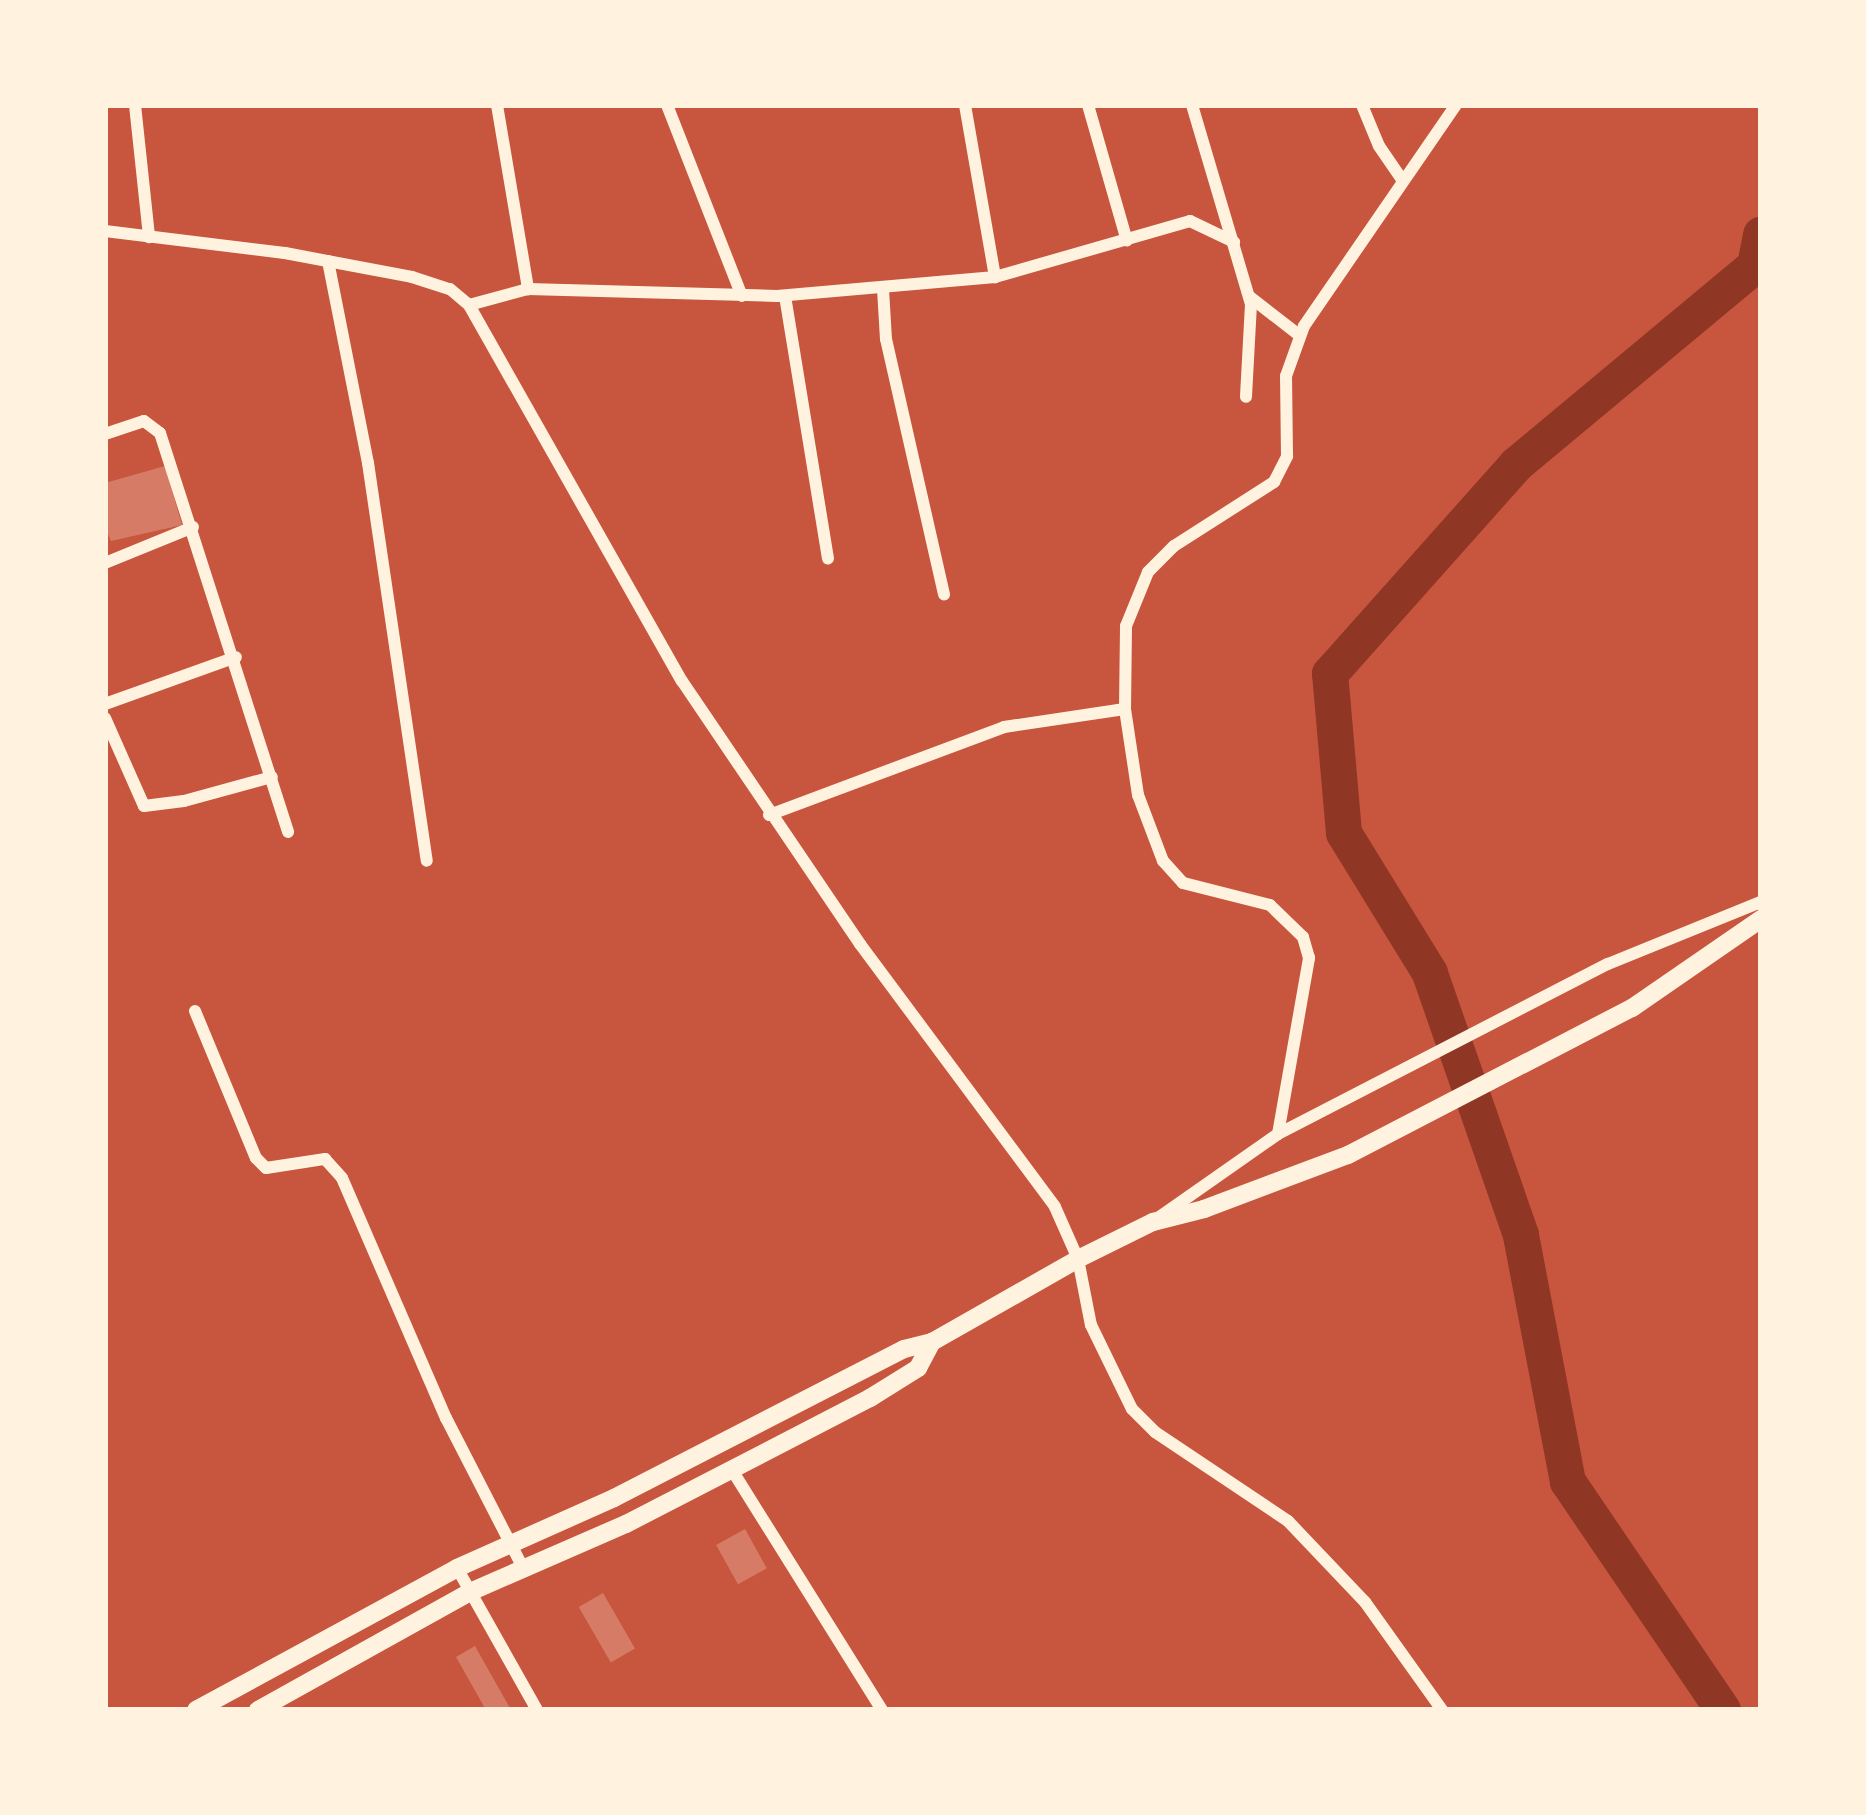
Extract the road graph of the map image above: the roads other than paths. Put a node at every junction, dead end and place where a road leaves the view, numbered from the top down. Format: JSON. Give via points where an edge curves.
{"nodes":[{"id":1,"x":135,"y":105,"type":"edge"},
{"id":2,"x":497,"y":105,"type":"edge"},
{"id":3,"x":667,"y":105,"type":"edge"},
{"id":4,"x":965,"y":105,"type":"edge"},
{"id":5,"x":1088,"y":105,"type":"edge"},
{"id":6,"x":1192,"y":105,"type":"edge"},
{"id":7,"x":1362,"y":105,"type":"edge"},
{"id":8,"x":1456,"y":105,"type":"edge"},
{"id":9,"x":1403,"y":181,"type":"junction"},
{"id":10,"x":105,"y":231,"type":"edge"},
{"id":11,"x":149,"y":238,"type":"junction"},
{"id":12,"x":1127,"y":241,"type":"junction"},
{"id":13,"x":1234,"y":242,"type":"junction"},
{"id":14,"x":328,"y":261,"type":"junction"},
{"id":15,"x":995,"y":277,"type":"junction"},
{"id":16,"x":528,"y":289,"type":"junction"},
{"id":17,"x":883,"y":290,"type":"junction"},
{"id":18,"x":742,"y":296,"type":"junction"},
{"id":19,"x":785,"y":296,"type":"junction"},
{"id":20,"x":1250,"y":297,"type":"junction"},
{"id":21,"x":469,"y":304,"type":"junction"},
{"id":22,"x":1299,"y":335,"type":"junction"},
{"id":23,"x":1246,"y":397,"type":"dead end"},
{"id":24,"x":105,"y":434,"type":"edge"},
{"id":25,"x":193,"y":527,"type":"junction"},
{"id":26,"x":828,"y":558,"type":"dead end"},
{"id":27,"x":105,"y":563,"type":"edge"},
{"id":28,"x":944,"y":596,"type":"dead end"},
{"id":29,"x":236,"y":657,"type":"junction"},
{"id":30,"x":105,"y":704,"type":"edge"},
{"id":31,"x":1126,"y":710,"type":"junction"},
{"id":32,"x":105,"y":718,"type":"edge"},
{"id":33,"x":272,"y":777,"type":"junction"},
{"id":34,"x":769,"y":815,"type":"junction"},
{"id":35,"x":288,"y":832,"type":"dead end"},
{"id":36,"x":427,"y":861,"type":"dead end"},
{"id":37,"x":1761,"y":902,"type":"edge"},
{"id":38,"x":1761,"y":919,"type":"edge"},
{"id":39,"x":195,"y":1011,"type":"dead end"},
{"id":40,"x":1278,"y":1134,"type":"junction"},
{"id":41,"x":1153,"y":1222,"type":"junction"},
{"id":42,"x":1078,"y":1258,"type":"junction"},
{"id":43,"x":932,"y":1342,"type":"junction"},
{"id":44,"x":732,"y":1470,"type":"junction"},
{"id":45,"x":511,"y":1545,"type":"junction"},
{"id":46,"x":457,"y":1568,"type":"junction"},
{"id":47,"x":524,"y":1570,"type":"junction"},
{"id":48,"x":470,"y":1592,"type":"junction"},
{"id":49,"x":196,"y":1710,"type":"edge"},
{"id":50,"x":258,"y":1710,"type":"edge"},
{"id":51,"x":537,"y":1710,"type":"edge"},
{"id":52,"x":882,"y":1710,"type":"edge"},
{"id":53,"x":1442,"y":1710,"type":"edge"}],
"edges":[{"from":1,"to":11,"type":"street"},
{"from":2,"to":16,"type":"street"},
{"from":3,"to":18,"type":"street"},
{"from":4,"to":15,"type":"street"},
{"from":5,"to":12,"type":"street"},
{"from":6,"to":13,"type":"street"},
{"from":7,"to":9,"type":"street"},
{"from":8,"to":9,"type":"street"},
{"from":9,"to":22,"type":"street"},
{"from":10,"to":11,"type":"street"},
{"from":11,"to":14,"type":"street"},
{"from":12,"to":13,"type":"street","via":[[1190,221]]},
{"from":12,"to":15,"type":"street"},
{"from":13,"to":20,"type":"street"},
{"from":14,"to":21,"type":"street","via":[[412,277]]},
{"from":14,"to":36,"type":"street","via":[[368,463]]},
{"from":15,"to":17,"type":"street"},
{"from":16,"to":18,"type":"street"},
{"from":16,"to":21,"type":"street"},
{"from":17,"to":19,"type":"street"},
{"from":17,"to":28,"type":"street","via":[[886,339]]},
{"from":18,"to":19,"type":"street"},
{"from":19,"to":26,"type":"street"},
{"from":20,"to":22,"type":"street"},
{"from":20,"to":23,"type":"street"},
{"from":21,"to":34,"type":"street","via":[[682,681]]},
{"from":22,"to":31,"type":"street","via":[[1286,376],[1287,456],[1274,482],[1174,546],[1148,572],[1126,626]]},
{"from":24,"to":25,"type":"street","via":[[153,425]]},
{"from":25,"to":27,"type":"street"},
{"from":25,"to":29,"type":"street"},
{"from":29,"to":30,"type":"street"},
{"from":29,"to":33,"type":"street"},
{"from":31,"to":34,"type":"street","via":[[1004,727]]},
{"from":31,"to":40,"type":"street","via":[[1138,795],[1163,861],[1183,883],[1270,905],[1303,937],[1309,958]]},
{"from":32,"to":33,"type":"street","via":[[144,806]]},
{"from":33,"to":35,"type":"street"},
{"from":34,"to":42,"type":"street","via":[[1055,1208]]},
{"from":37,"to":40,"type":"street","via":[[1608,964]]},
{"from":38,"to":41,"type":"main road","via":[[1632,1008],[1348,1155]]},
{"from":39,"to":45,"type":"street","via":[[256,1158],[266,1168],[326,1160],[342,1178]]},
{"from":40,"to":41,"type":"street"},
{"from":41,"to":42,"type":"main road"},
{"from":42,"to":43,"type":"main road"},
{"from":42,"to":53,"type":"street","via":[[1091,1325],[1132,1409],[1288,1521],[1365,1602]]},
{"from":43,"to":44,"type":"main road","via":[[918,1368]]},
{"from":43,"to":45,"type":"main road","via":[[904,1348]]},
{"from":44,"to":47,"type":"main road"},
{"from":44,"to":52,"type":"street"},
{"from":45,"to":46,"type":"main road"},
{"from":45,"to":47,"type":"street"},
{"from":46,"to":48,"type":"street"},
{"from":46,"to":49,"type":"main road"},
{"from":47,"to":48,"type":"main road"},
{"from":48,"to":50,"type":"main road"},
{"from":48,"to":51,"type":"street"}]}
